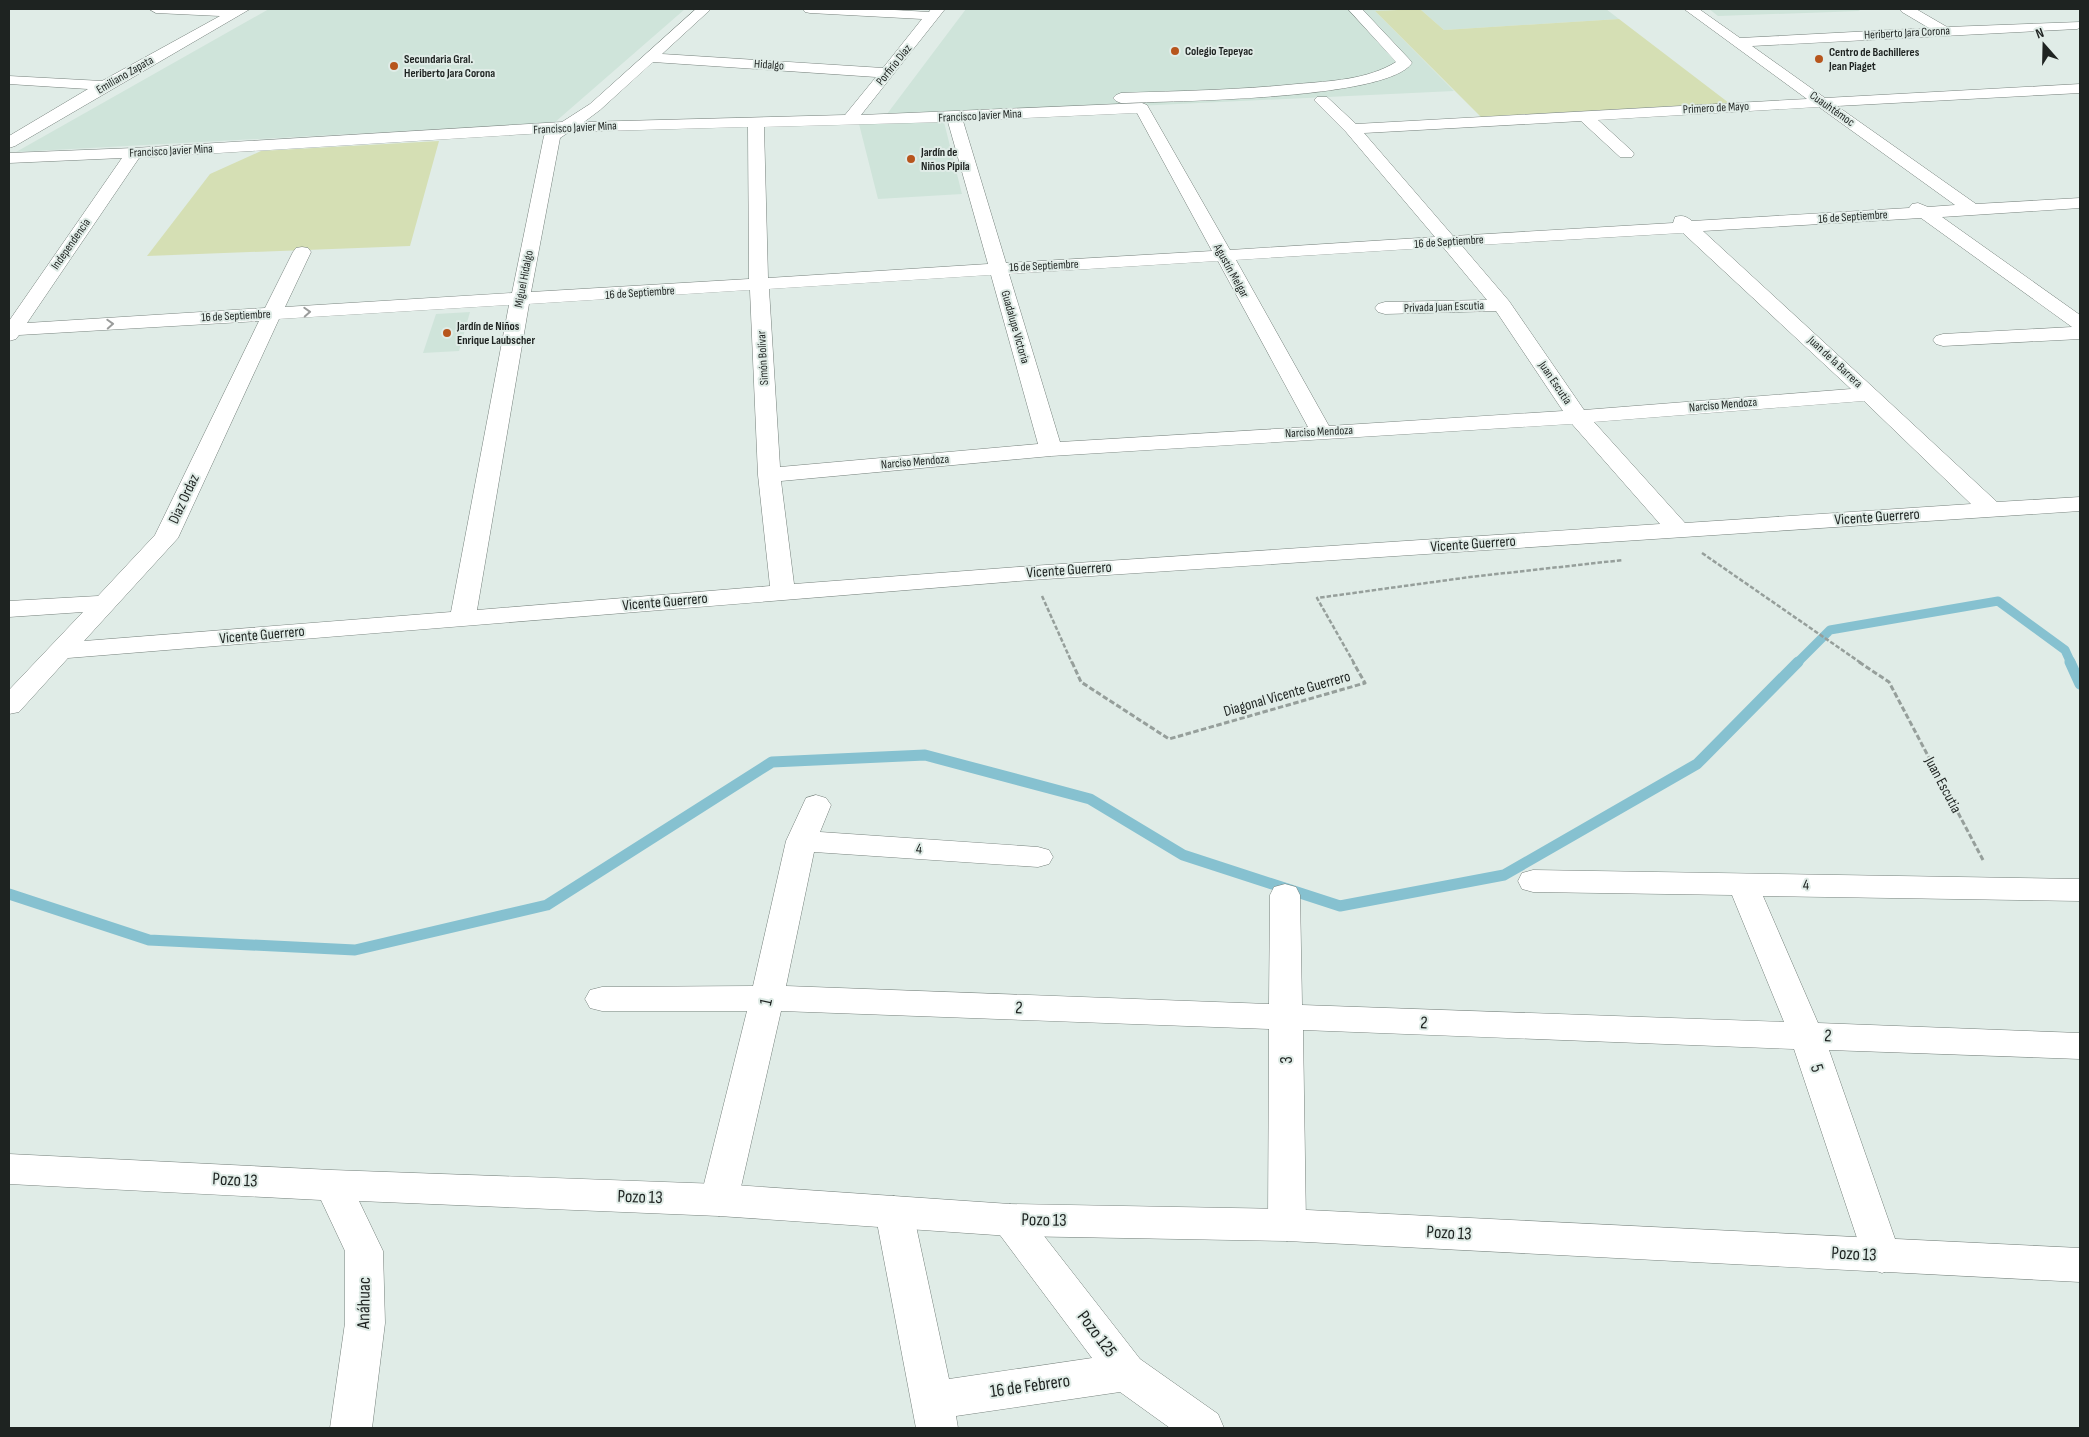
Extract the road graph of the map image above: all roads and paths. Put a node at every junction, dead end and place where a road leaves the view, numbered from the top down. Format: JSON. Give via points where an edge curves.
{"nodes":[{"id":1,"x":156,"y":9,"type":"edge"},
{"id":2,"x":704,"y":9,"type":"edge"},
{"id":3,"x":810,"y":9,"type":"edge"},
{"id":4,"x":1355,"y":9,"type":"edge"},
{"id":5,"x":1691,"y":9,"type":"edge"},
{"id":6,"x":1907,"y":9,"type":"edge"},
{"id":7,"x":239,"y":11,"type":"edge"},
{"id":8,"x":935,"y":12,"type":"edge"},
{"id":9,"x":2054,"y":14,"type":"dead end"},
{"id":10,"x":2078,"y":26,"type":"edge"},
{"id":11,"x":1944,"y":32,"type":"junction"},
{"id":12,"x":1738,"y":42,"type":"junction"},
{"id":13,"x":651,"y":58,"type":"junction"},
{"id":14,"x":888,"y":72,"type":"junction"},
{"id":15,"x":9,"y":80,"type":"edge"},
{"id":16,"x":105,"y":86,"type":"junction"},
{"id":17,"x":2080,"y":88,"type":"edge"},
{"id":18,"x":1322,"y":100,"type":"dead end"},
{"id":19,"x":1821,"y":102,"type":"junction"},
{"id":20,"x":992,"y":105,"type":"dead end"},
{"id":21,"x":1142,"y":108,"type":"joint"},
{"id":22,"x":1585,"y":116,"type":"junction"},
{"id":23,"x":954,"y":117,"type":"junction"},
{"id":24,"x":849,"y":120,"type":"junction"},
{"id":25,"x":756,"y":121,"type":"junction"},
{"id":26,"x":563,"y":128,"type":"junction"},
{"id":27,"x":1352,"y":129,"type":"junction"},
{"id":28,"x":9,"y":143,"type":"edge"},
{"id":29,"x":134,"y":153,"type":"junction"},
{"id":30,"x":1626,"y":154,"type":"dead end"},
{"id":31,"x":9,"y":158,"type":"edge"},
{"id":32,"x":2080,"y":191,"type":"edge"},
{"id":33,"x":2080,"y":203,"type":"edge"},
{"id":34,"x":1966,"y":204,"type":"junction"},
{"id":35,"x":1916,"y":207,"type":"junction"},
{"id":36,"x":1682,"y":222,"type":"junction"},
{"id":37,"x":1444,"y":236,"type":"junction"},
{"id":38,"x":1219,"y":250,"type":"junction"},
{"id":39,"x":302,"y":252,"type":"dead end"},
{"id":40,"x":996,"y":262,"type":"junction"},
{"id":41,"x":759,"y":279,"type":"junction"},
{"id":42,"x":522,"y":293,"type":"junction"},
{"id":43,"x":1502,"y":305,"type":"junction"},
{"id":44,"x":276,"y":307,"type":"junction"},
{"id":45,"x":1385,"y":308,"type":"dead end"},
{"id":46,"x":2080,"y":324,"type":"edge"},
{"id":47,"x":12,"y":326,"type":"edge"},
{"id":48,"x":2080,"y":333,"type":"edge"},
{"id":49,"x":1943,"y":340,"type":"dead end"},
{"id":50,"x":1869,"y":394,"type":"junction"},
{"id":51,"x":1578,"y":417,"type":"junction"},
{"id":52,"x":1322,"y":432,"type":"junction"},
{"id":53,"x":1051,"y":449,"type":"junction"},
{"id":54,"x":769,"y":475,"type":"junction"},
{"id":55,"x":2080,"y":504,"type":"edge"},
{"id":56,"x":1992,"y":510,"type":"junction"},
{"id":57,"x":1678,"y":530,"type":"junction"},
{"id":58,"x":1624,"y":560,"type":"dead end"},
{"id":59,"x":1031,"y":573,"type":"junction"},
{"id":60,"x":783,"y":593,"type":"junction"},
{"id":61,"x":105,"y":603,"type":"junction"},
{"id":62,"x":9,"y":609,"type":"edge"},
{"id":63,"x":463,"y":618,"type":"junction"},
{"id":64,"x":59,"y":651,"type":"junction"},
{"id":65,"x":9,"y":706,"type":"edge"},
{"id":66,"x":816,"y":805,"type":"dead end"},
{"id":67,"x":801,"y":841,"type":"junction"},
{"id":68,"x":1038,"y":857,"type":"dead end"},
{"id":69,"x":1533,"y":881,"type":"dead end"},
{"id":70,"x":1742,"y":884,"type":"junction"},
{"id":71,"x":1998,"y":888,"type":"junction"},
{"id":72,"x":2080,"y":890,"type":"edge"},
{"id":73,"x":1285,"y":895,"type":"dead end"},
{"id":74,"x":767,"y":998,"type":"junction"},
{"id":75,"x":602,"y":999,"type":"dead end"},
{"id":76,"x":1285,"y":1018,"type":"junction"},
{"id":77,"x":1806,"y":1036,"type":"junction"},
{"id":78,"x":2080,"y":1046,"type":"edge"},
{"id":79,"x":9,"y":1169,"type":"edge"},
{"id":80,"x":332,"y":1185,"type":"junction"},
{"id":81,"x":719,"y":1200,"type":"junction"},
{"id":82,"x":894,"y":1212,"type":"junction"},
{"id":83,"x":1010,"y":1220,"type":"junction"},
{"id":84,"x":1287,"y":1225,"type":"junction"},
{"id":85,"x":1882,"y":1256,"type":"junction"},
{"id":86,"x":2080,"y":1265,"type":"edge"},
{"id":87,"x":1126,"y":1372,"type":"junction"},
{"id":88,"x":935,"y":1414,"type":"edge"},
{"id":89,"x":351,"y":1428,"type":"edge"},
{"id":90,"x":1203,"y":1428,"type":"edge"}],
"edges":[{"from":1,"to":7,"type":"street"},
{"from":2,"to":13,"type":"street","name":"Miguel Hidalgo"},
{"from":3,"to":8,"type":"street"},
{"from":4,"to":20,"type":"street","via":[[1405,63],[1402,68],[1374,78],[1294,90]]},
{"from":5,"to":12,"type":"street","name":"Cuauhtémoc"},
{"from":6,"to":11,"type":"street"},
{"from":7,"to":16,"type":"street","name":"Emiliano Zapata"},
{"from":8,"to":14,"type":"street","name":"Porfirio Díaz"},
{"from":9,"to":10,"type":"street","name":"Heriberto Jara Corona"},
{"from":10,"to":11,"type":"street","name":"Heriberto Jara Corona"},
{"from":11,"to":12,"type":"street","name":"Heriberto Jara Corona"},
{"from":12,"to":19,"type":"street","name":"Cuauhtémoc"},
{"from":13,"to":14,"type":"street","name":"Hidalgo"},
{"from":13,"to":26,"type":"street","name":"Miguel Hidalgo","via":[[595,107]]},
{"from":14,"to":24,"type":"street","name":"Porfirio Díaz"},
{"from":15,"to":16,"type":"street"},
{"from":16,"to":28,"type":"street","name":"Emiliano Zapata"},
{"from":17,"to":19,"type":"street","name":"Primero de Mayo"},
{"from":18,"to":27,"type":"street"},
{"from":19,"to":22,"type":"street","name":"Primero de Mayo"},
{"from":19,"to":34,"type":"street","name":"Cuauhtémoc"},
{"from":21,"to":23,"type":"street","name":"Francisco Javier Mina"},
{"from":21,"to":38,"type":"street","name":"Agustín Melgar"},
{"from":22,"to":27,"type":"street","name":"Primero de Mayo"},
{"from":22,"to":30,"type":"street"},
{"from":23,"to":24,"type":"street","name":"Francisco Javier Mina"},
{"from":23,"to":40,"type":"street","name":"Guadalupe Victoria"},
{"from":24,"to":25,"type":"street","name":"Francisco Javier Mina"},
{"from":25,"to":26,"type":"street","name":"Francisco Javier Mina"},
{"from":25,"to":41,"type":"street","name":"Simón Bolívar"},
{"from":26,"to":29,"type":"street","name":"Francisco Javier Mina"},
{"from":26,"to":42,"type":"street","name":"Miguel Hidalgo","via":[[552,136]]},
{"from":27,"to":37,"type":"street","name":"Juan Escutia"},
{"from":29,"to":31,"type":"street","name":"Francisco Javier Mina"},
{"from":29,"to":47,"type":"street","name":"Independencia"},
{"from":32,"to":34,"type":"street","name":"16 de Septiembre"},
{"from":33,"to":34,"type":"street","name":"16 de Septiembre"},
{"from":34,"to":35,"type":"street","name":"16 de Septiembre"},
{"from":35,"to":36,"type":"street","name":"16 de Septiembre"},
{"from":35,"to":46,"type":"street"},
{"from":36,"to":37,"type":"street","name":"16 de Septiembre"},
{"from":36,"to":50,"type":"street","name":"Juan de la Barrera"},
{"from":37,"to":38,"type":"street","name":"16 de Septiembre"},
{"from":37,"to":43,"type":"street","name":"Juan Escutia"},
{"from":38,"to":40,"type":"street","name":"16 de Septiembre"},
{"from":38,"to":52,"type":"street","name":"Agustín Melgar"},
{"from":39,"to":44,"type":"street","name":"Diaz Ordaz"},
{"from":40,"to":41,"type":"street","name":"16 de Septiembre"},
{"from":40,"to":53,"type":"street","name":"Guadalupe Victoria"},
{"from":41,"to":42,"type":"street","name":"16 de Septiembre"},
{"from":41,"to":54,"type":"street","name":"Simón Bolívar"},
{"from":42,"to":44,"type":"street","name":"16 de Septiembre"},
{"from":42,"to":63,"type":"street","name":"Miguel Hidalgo"},
{"from":43,"to":45,"type":"street","name":"Privada Juan Escutia"},
{"from":43,"to":51,"type":"street","name":"Juan Escutia"},
{"from":44,"to":47,"type":"street","name":"16 de Septiembre"},
{"from":44,"to":61,"type":"street","name":"Diaz Ordaz","via":[[166,538]]},
{"from":48,"to":49,"type":"street"},
{"from":50,"to":51,"type":"street","name":"Narciso Mendoza"},
{"from":50,"to":56,"type":"street","name":"Juan de la Barrera"},
{"from":51,"to":52,"type":"street","name":"Narciso Mendoza"},
{"from":51,"to":57,"type":"street","name":"Juan Escutia"},
{"from":52,"to":53,"type":"street","name":"Narciso Mendoza"},
{"from":53,"to":54,"type":"street","name":"Narciso Mendoza"},
{"from":54,"to":60,"type":"street","name":"Simón Bolívar"},
{"from":55,"to":56,"type":"street","name":"Vicente Guerrero"},
{"from":56,"to":57,"type":"street","name":"Vicente Guerrero"},
{"from":57,"to":59,"type":"street","name":"Vicente Guerrero"},
{"from":57,"to":71,"type":"path","name":"Juan Escutia","via":[[1700,551],[1784,612],[1889,682]]},
{"from":58,"to":59,"type":"path","name":"Diagonal Vicente Guerrero","via":[[1317,598],[1365,683],[1169,739],[1081,682]]},
{"from":59,"to":60,"type":"street","name":"Vicente Guerrero"},
{"from":60,"to":63,"type":"street","name":"Vicente Guerrero"},
{"from":61,"to":62,"type":"street"},
{"from":61,"to":64,"type":"street","name":"Diaz Ordaz"},
{"from":63,"to":64,"type":"street","name":"Vicente Guerrero"},
{"from":64,"to":65,"type":"street","name":"Diaz Ordaz"},
{"from":66,"to":67,"type":"street","name":"1"},
{"from":67,"to":68,"type":"street","name":"4"},
{"from":67,"to":74,"type":"street","name":"1"},
{"from":69,"to":70,"type":"street","name":"4"},
{"from":70,"to":71,"type":"street","name":"4"},
{"from":70,"to":77,"type":"street","name":"5"},
{"from":71,"to":72,"type":"street","name":"4"},
{"from":73,"to":76,"type":"street","name":"3"},
{"from":74,"to":75,"type":"street","name":"2"},
{"from":74,"to":76,"type":"street","name":"2"},
{"from":74,"to":81,"type":"street","name":"1"},
{"from":76,"to":77,"type":"street","name":"2"},
{"from":76,"to":84,"type":"street","name":"3"},
{"from":77,"to":78,"type":"street","name":"2"},
{"from":77,"to":85,"type":"street","name":"5"},
{"from":79,"to":80,"type":"street","name":"Pozo 13"},
{"from":80,"to":81,"type":"street","name":"Pozo 13"},
{"from":80,"to":89,"type":"street","name":"Anáhuac","via":[[364,1251],[365,1323]]},
{"from":81,"to":82,"type":"street","name":"Pozo 13"},
{"from":82,"to":83,"type":"street","name":"Pozo 13"},
{"from":82,"to":88,"type":"street","name":"16 de Febrero"},
{"from":83,"to":84,"type":"street","name":"Pozo 13"},
{"from":83,"to":87,"type":"street","name":"Pozo 125"},
{"from":84,"to":85,"type":"street","name":"Pozo 13"},
{"from":85,"to":86,"type":"street","name":"Pozo 13"},
{"from":87,"to":88,"type":"street","name":"16 de Febrero"},
{"from":87,"to":90,"type":"street","name":"Pozo 125"}]}
